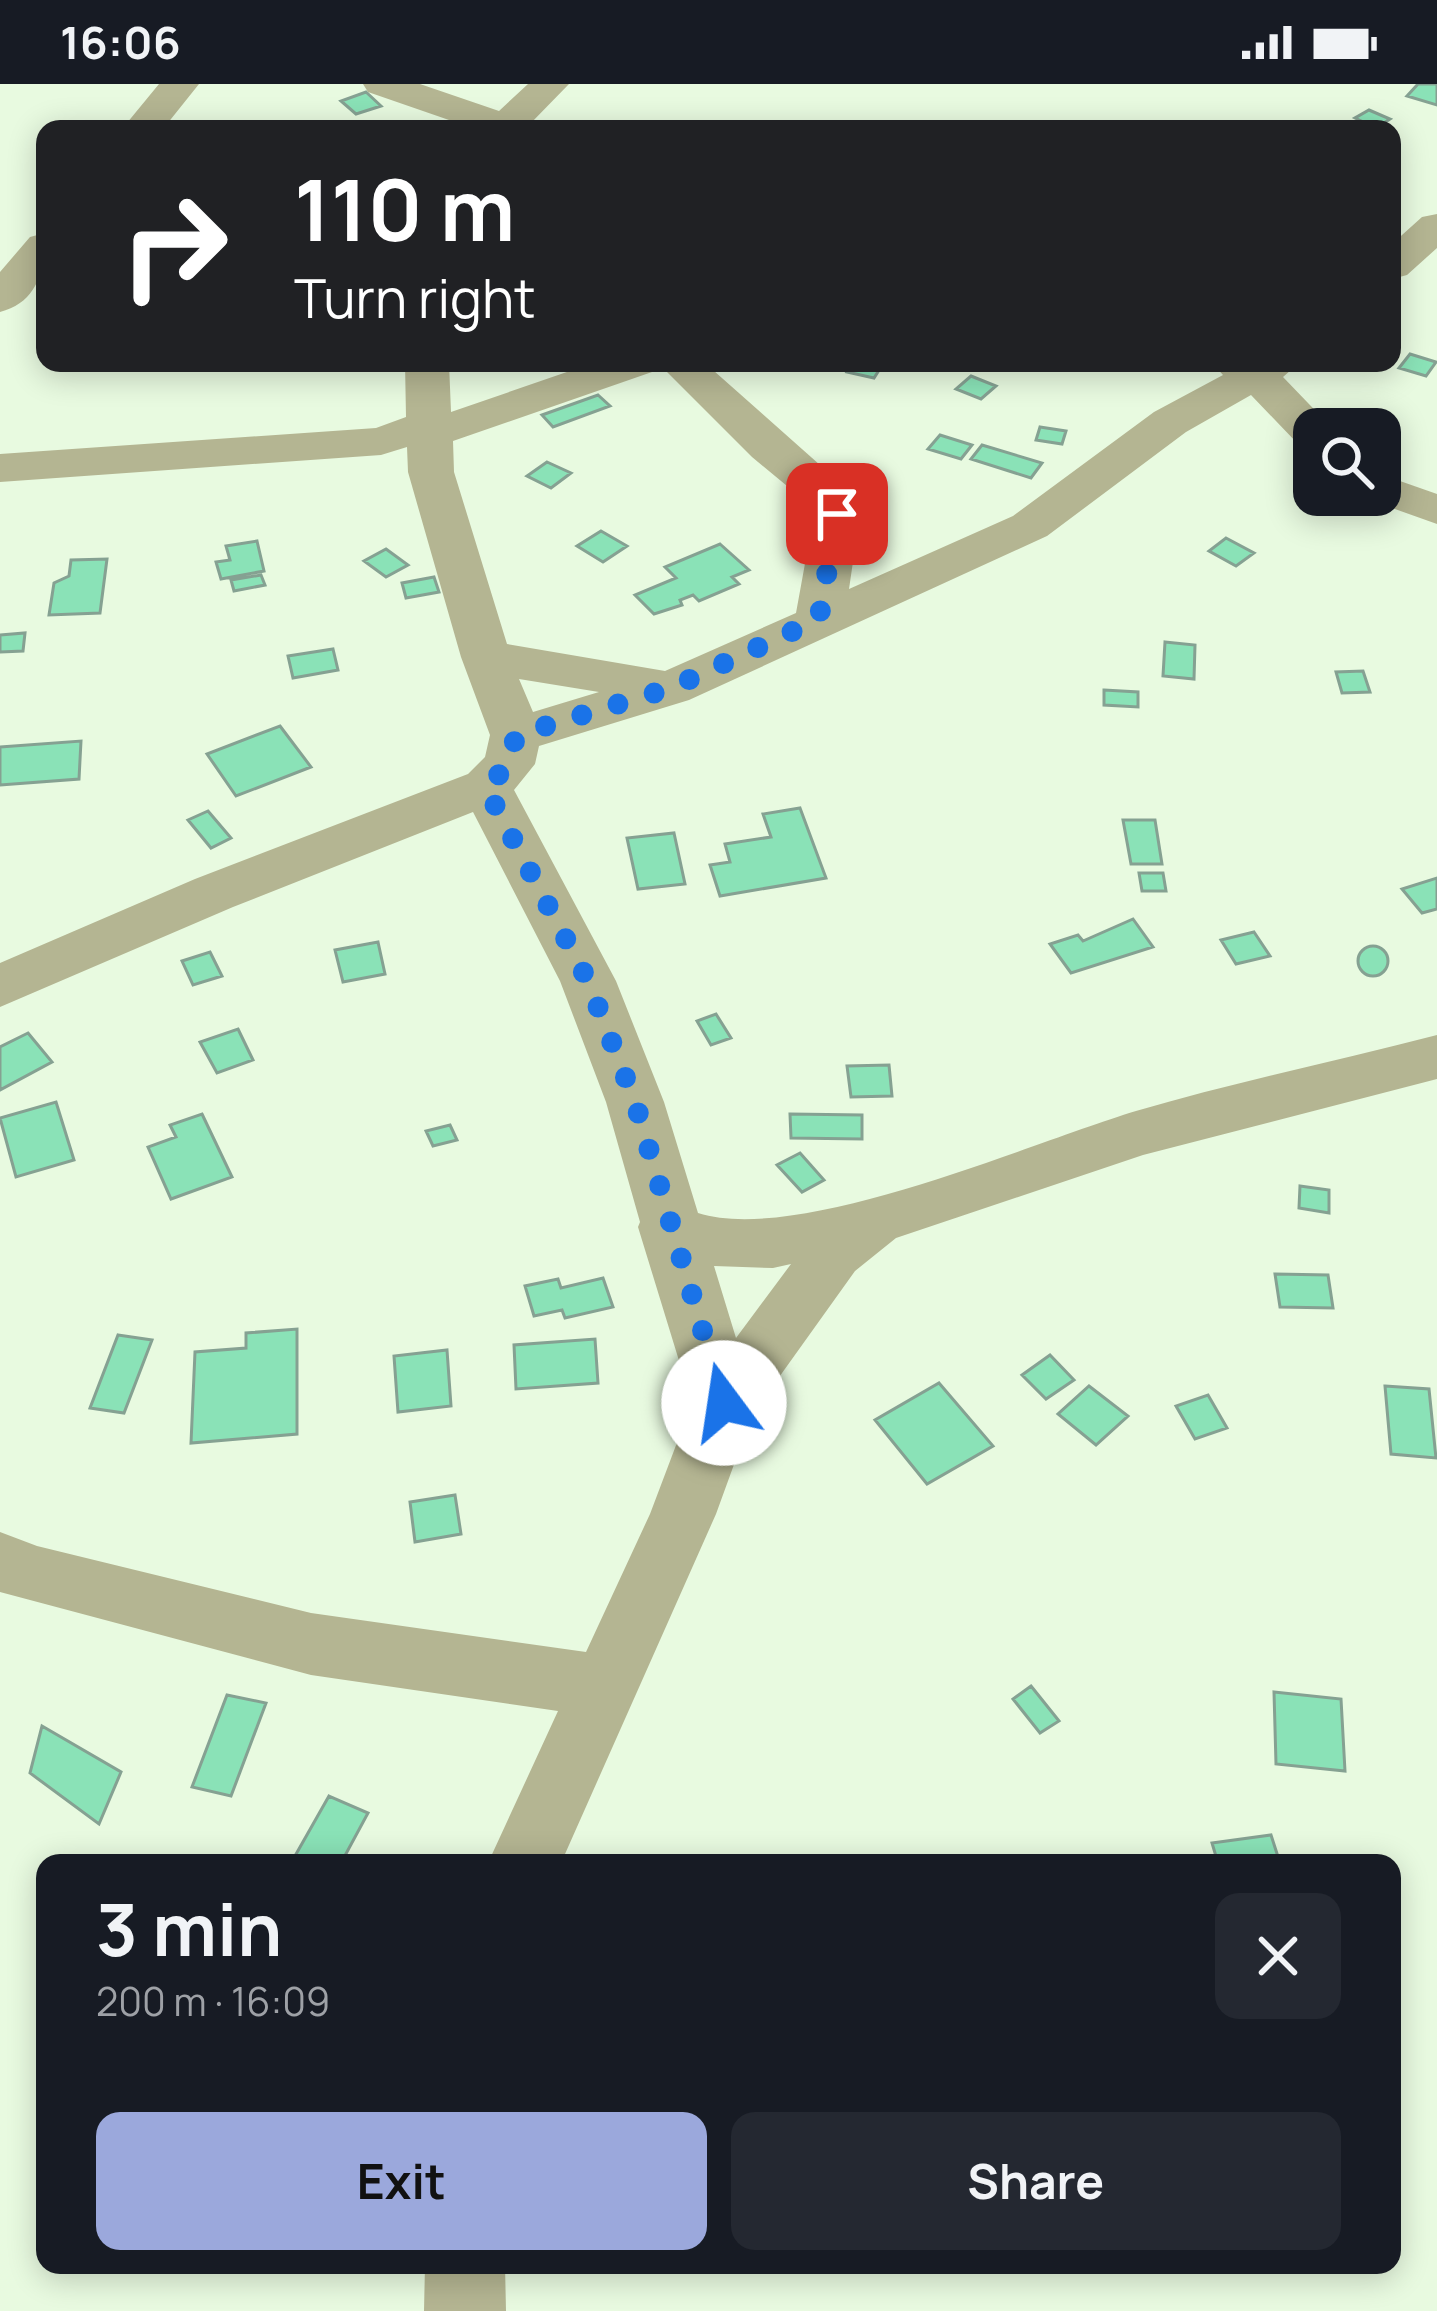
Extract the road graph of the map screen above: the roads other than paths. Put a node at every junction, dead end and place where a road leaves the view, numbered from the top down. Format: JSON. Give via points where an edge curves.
{"nodes":[{"id":1,"x":180,"y":84,"type":"edge"},
{"id":2,"x":382,"y":84,"type":"edge"},
{"id":3,"x":550,"y":84,"type":"edge"},
{"id":4,"x":150,"y":120,"type":"edge"},
{"id":5,"x":483,"y":120,"type":"edge"},
{"id":6,"x":514,"y":120,"type":"edge"},
{"id":7,"x":1437,"y":226,"type":"edge"},
{"id":8,"x":36,"y":257,"type":"edge"},
{"id":9,"x":1401,"y":258,"type":"edge"},
{"id":10,"x":0,"y":299,"type":"edge"},
{"id":11,"x":428,"y":372,"type":"edge"},
{"id":12,"x":613,"y":372,"type":"edge"},
{"id":13,"x":689,"y":372,"type":"edge"},
{"id":14,"x":1248,"y":372,"type":"edge"},
{"id":15,"x":1260,"y":372,"type":"edge"},
{"id":16,"x":1293,"y":410,"type":"edge"},
{"id":17,"x":432,"y":443,"type":"junction"},
{"id":18,"x":0,"y":468,"type":"edge"},
{"id":19,"x":1401,"y":496,"type":"edge"},
{"id":20,"x":1437,"y":510,"type":"edge"},
{"id":21,"x":819,"y":619,"type":"junction"},
{"id":22,"x":486,"y":657,"type":"junction"},
{"id":23,"x":671,"y":688,"type":"junction"},
{"id":24,"x":501,"y":761,"type":"junction"},
{"id":25,"x":0,"y":986,"type":"edge"},
{"id":26,"x":1437,"y":1057,"type":"edge"},
{"id":27,"x":878,"y":1220,"type":"junction"},
{"id":28,"x":668,"y":1227,"type":"junction"},
{"id":29,"x":724,"y":1403,"type":"junction"},
{"id":30,"x":0,"y":1561,"type":"edge"},
{"id":31,"x":604,"y":1685,"type":"junction"},
{"id":32,"x":528,"y":1854,"type":"edge"},
{"id":33,"x":466,"y":2274,"type":"edge"},
{"id":34,"x":465,"y":2311,"type":"edge"}],
"edges":[{"from":1,"to":4,"type":"street"},
{"from":2,"to":5,"type":"street"},
{"from":3,"to":6,"type":"street"},
{"from":7,"to":9,"type":"street"},
{"from":8,"to":10,"type":"street"},
{"from":11,"to":17,"type":"street"},
{"from":12,"to":17,"type":"street"},
{"from":13,"to":21,"type":"street","via":[[831,499],[835,536]]},
{"from":14,"to":21,"type":"street","via":[[1030,526]]},
{"from":15,"to":16,"type":"street"},
{"from":17,"to":18,"type":"street"},
{"from":17,"to":22,"type":"street"},
{"from":19,"to":20,"type":"street"},
{"from":21,"to":23,"type":"street"},
{"from":22,"to":23,"type":"street"},
{"from":22,"to":24,"type":"street"},
{"from":23,"to":24,"type":"street"},
{"from":24,"to":25,"type":"street"},
{"from":24,"to":28,"type":"street","via":[[635,1102]]},
{"from":26,"to":27,"type":"street","via":[[1138,1133]]},
{"from":27,"to":28,"type":"street","via":[[773,1244],[723,1245]]},
{"from":27,"to":29,"type":"street","via":[[832,1254]]},
{"from":28,"to":29,"type":"street"},
{"from":29,"to":31,"type":"street"},
{"from":30,"to":31,"type":"street","via":[[310,1644]]},
{"from":31,"to":32,"type":"street"},
{"from":33,"to":34,"type":"street"}]}
